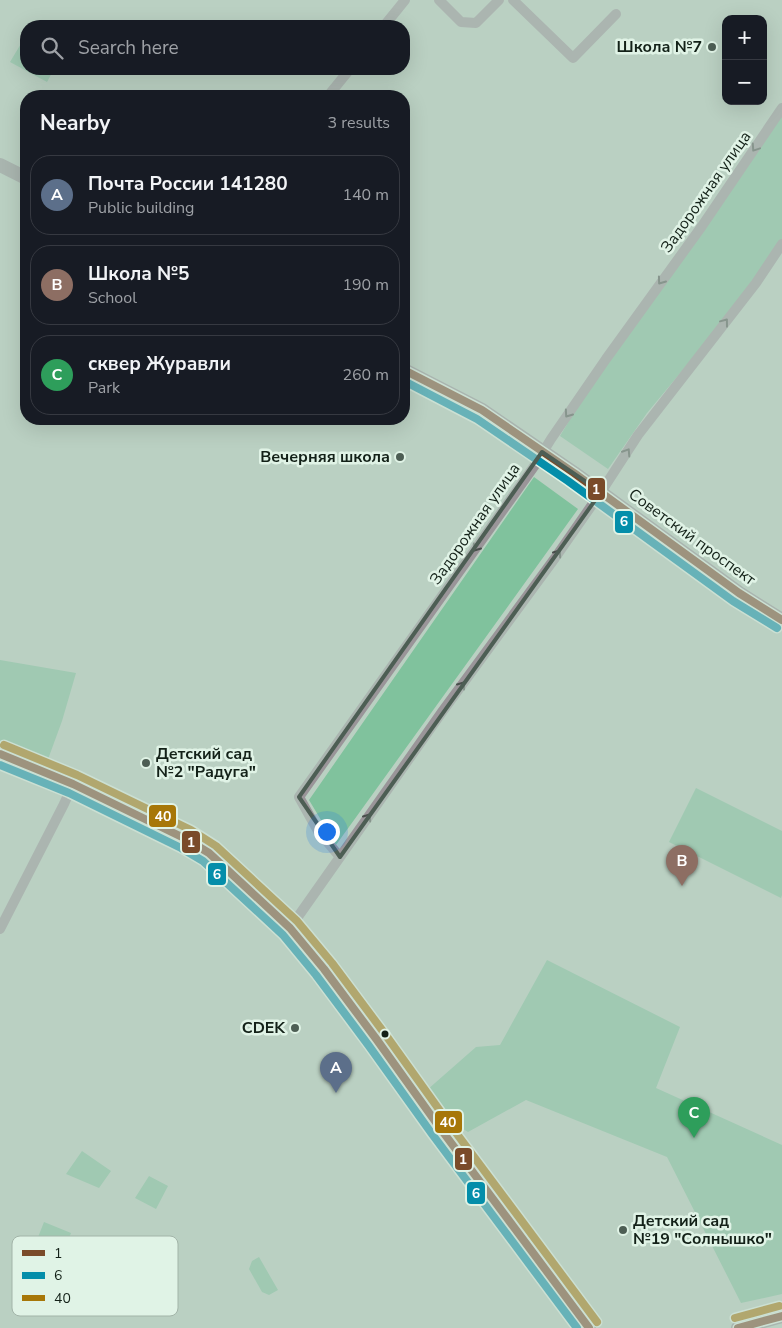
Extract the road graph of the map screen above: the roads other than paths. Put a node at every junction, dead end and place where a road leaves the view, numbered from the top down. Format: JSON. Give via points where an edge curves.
{"nodes":[{"id":1,"x":405,"y":0,"type":"edge"},
{"id":2,"x":439,"y":0,"type":"edge"},
{"id":3,"x":499,"y":0,"type":"edge"},
{"id":4,"x":513,"y":0,"type":"edge"},
{"id":5,"x":616,"y":14,"type":"dead end"},
{"id":6,"x":389,"y":20,"type":"edge"},
{"id":7,"x":345,"y":75,"type":"edge"},
{"id":8,"x":333,"y":90,"type":"edge"},
{"id":9,"x":782,"y":108,"type":"edge"},
{"id":10,"x":0,"y":165,"type":"edge"},
{"id":11,"x":20,"y":175,"type":"edge"},
{"id":12,"x":782,"y":244,"type":"edge"},
{"id":13,"x":410,"y":373,"type":"edge"},
{"id":14,"x":542,"y":452,"type":"junction"},
{"id":15,"x":601,"y":492,"type":"junction"},
{"id":16,"x":782,"y":620,"type":"edge"},
{"id":17,"x":0,"y":754,"type":"edge"},
{"id":18,"x":73,"y":784,"type":"junction"},
{"id":19,"x":340,"y":857,"type":"junction"},
{"id":20,"x":290,"y":928,"type":"junction"},
{"id":21,"x":0,"y":929,"type":"edge"},
{"id":22,"x":782,"y":1316,"type":"edge"},
{"id":23,"x":589,"y":1328,"type":"edge"},
{"id":24,"x":738,"y":1328,"type":"edge"}],
"edges":[{"from":1,"to":6,"type":"street"},
{"from":2,"to":3,"type":"street","via":[[461,22],[476,23]]},
{"from":4,"to":5,"type":"street","via":[[574,58]]},
{"from":7,"to":8,"type":"street"},
{"from":9,"to":14,"type":"street","name":"Задорожная улица","one_way":true},
{"from":10,"to":11,"type":"street"},
{"from":15,"to":12,"type":"street","one_way":true,"via":[[638,436],[756,283]]},
{"from":13,"to":14,"type":"street","name":"Советский проспект","via":[[482,410]]},
{"from":14,"to":15,"type":"street","name":"Советский проспект"},
{"from":14,"to":19,"type":"street","name":"Задорожная улица","one_way":true,"via":[[299,797],[318,831]]},
{"from":15,"to":16,"type":"street","name":"Советский проспект","via":[[739,593]]},
{"from":19,"to":15,"type":"street","one_way":true},
{"from":17,"to":18,"type":"street"},
{"from":18,"to":20,"type":"street","via":[[209,853]]},
{"from":18,"to":21,"type":"street"},
{"from":19,"to":20,"type":"street"},
{"from":20,"to":23,"type":"street","via":[[354,1008]]},
{"from":22,"to":24,"type":"street"}]}
